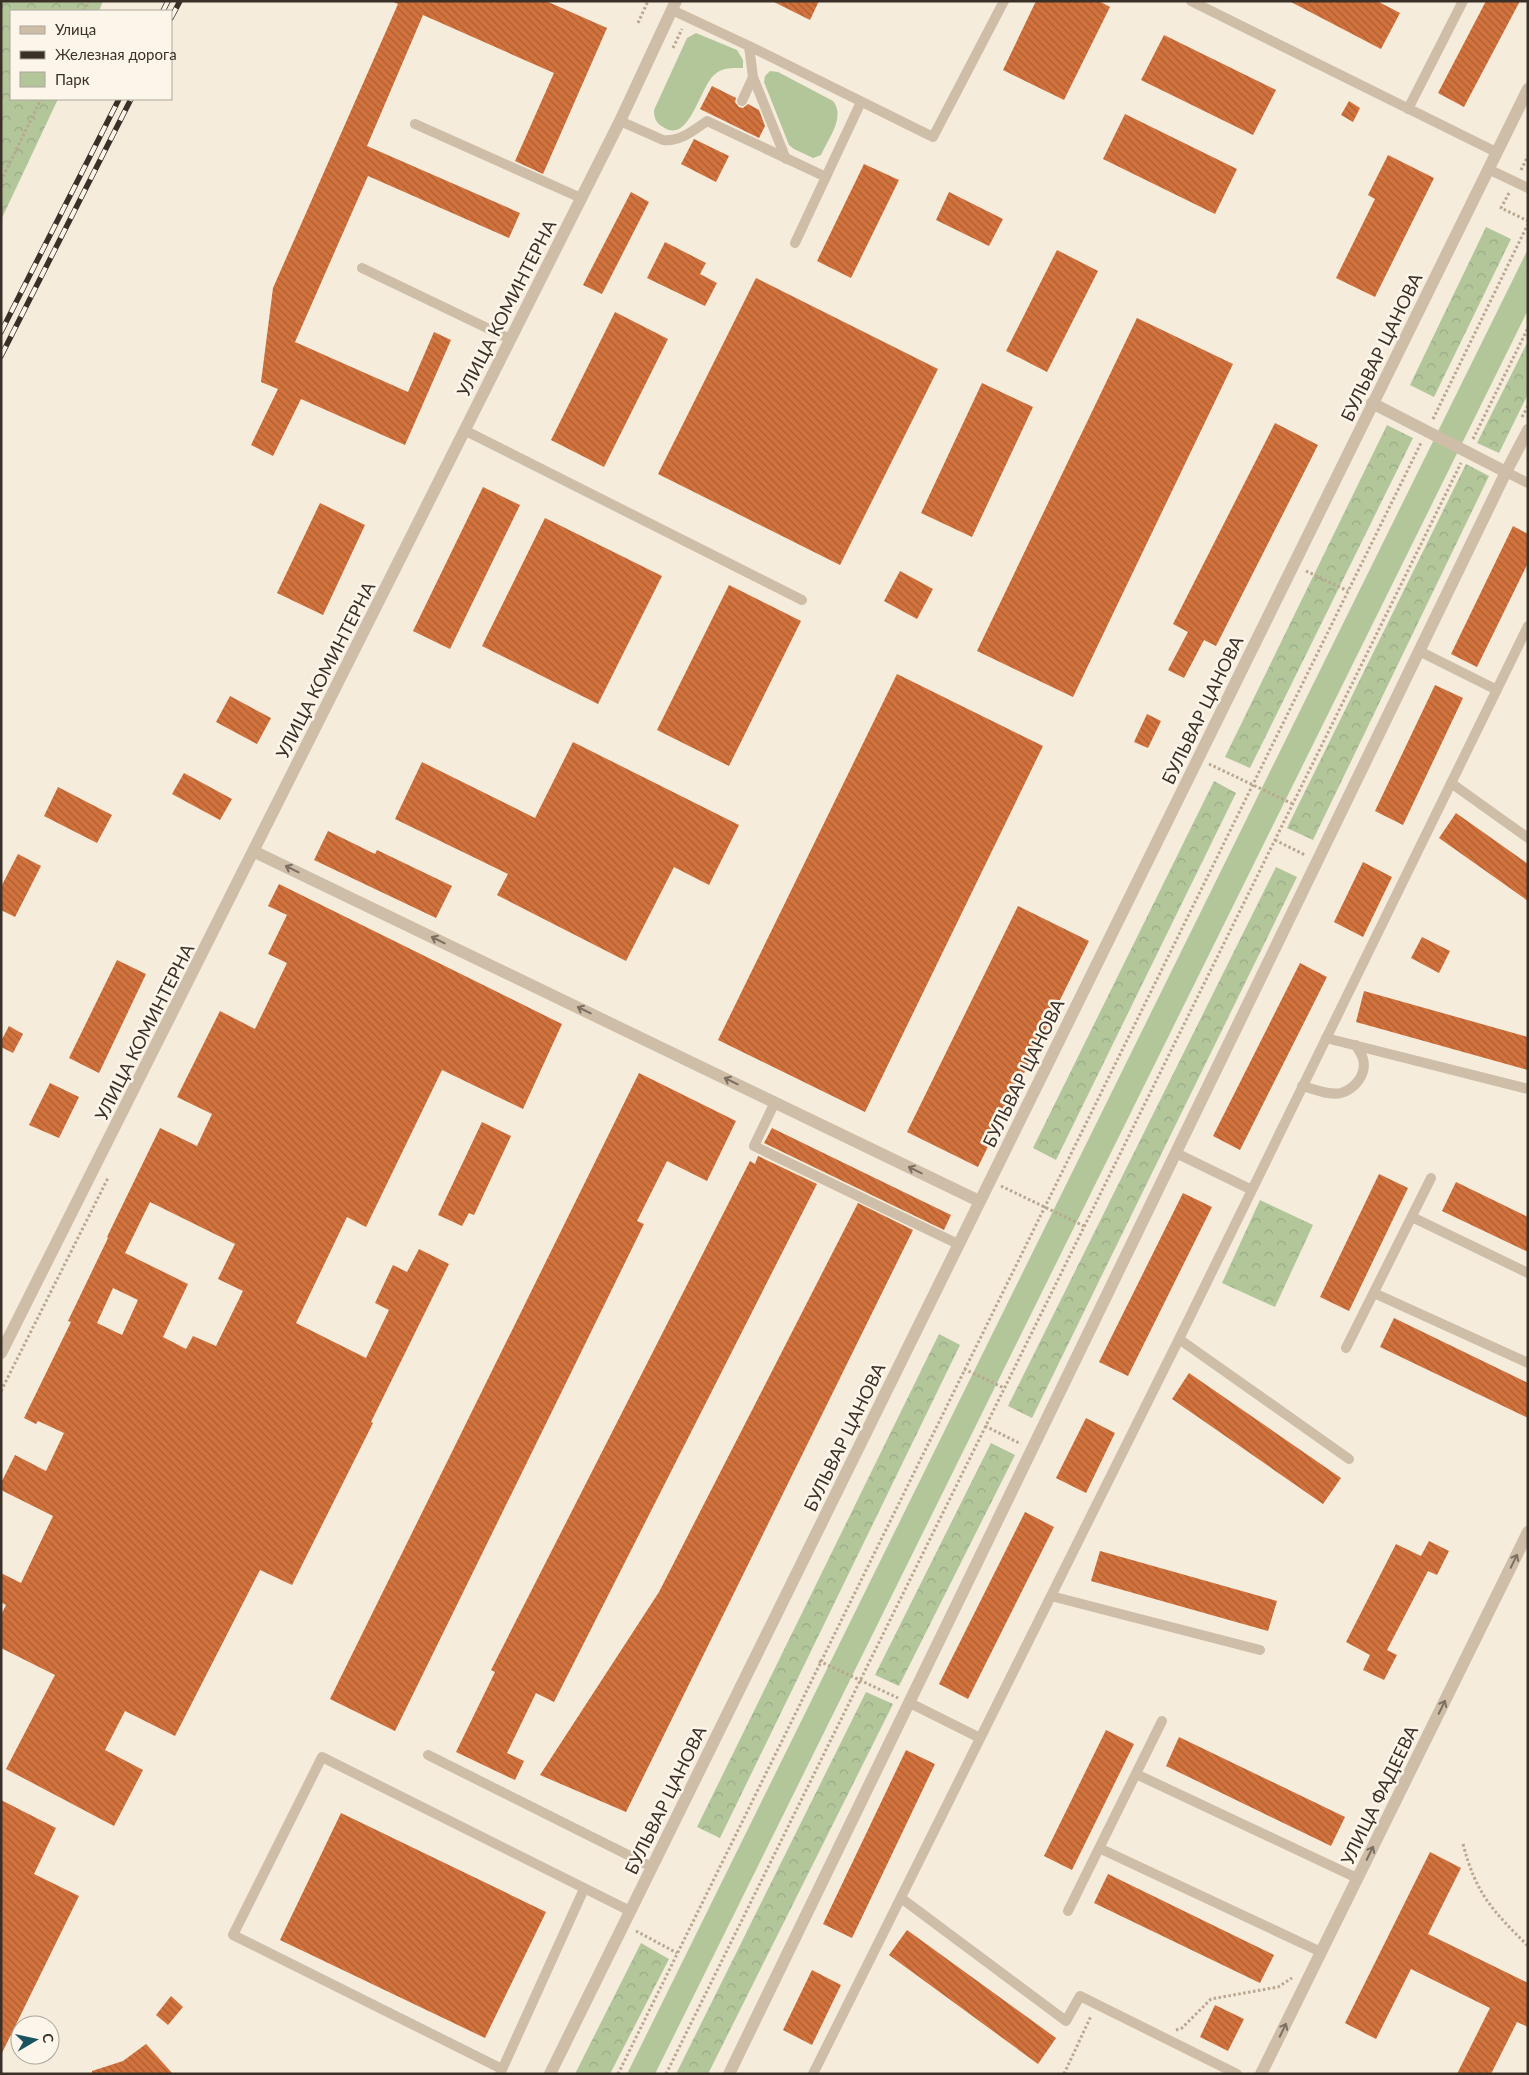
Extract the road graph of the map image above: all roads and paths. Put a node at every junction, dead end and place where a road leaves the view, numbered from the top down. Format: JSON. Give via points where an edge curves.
{"nodes":[{"id":1,"x":648,"y":1,"type":"edge"},
{"id":2,"x":1004,"y":1,"type":"edge"},
{"id":3,"x":1191,"y":1,"type":"edge"},
{"id":4,"x":1463,"y":1,"type":"edge"},
{"id":5,"x":674,"y":6,"type":"edge"},
{"id":6,"x":638,"y":23,"type":"dead end"},
{"id":7,"x":749,"y":46,"type":"junction"},
{"id":8,"x":753,"y":77,"type":"junction"},
{"id":9,"x":1528,"y":89,"type":"edge"},
{"id":10,"x":41,"y":100,"type":"edge"},
{"id":11,"x":742,"y":101,"type":"dead end"},
{"id":12,"x":862,"y":102,"type":"junction"},
{"id":13,"x":1408,"y":109,"type":"junction"},
{"id":14,"x":620,"y":121,"type":"junction"},
{"id":15,"x":415,"y":124,"type":"dead end"},
{"id":16,"x":1496,"y":152,"type":"junction"},
{"id":17,"x":786,"y":159,"type":"junction"},
{"id":18,"x":1488,"y":169,"type":"junction"},
{"id":19,"x":826,"y":177,"type":"junction"},
{"id":20,"x":1,"y":181,"type":"edge"},
{"id":21,"x":1528,"y":188,"type":"edge"},
{"id":22,"x":581,"y":198,"type":"junction"},
{"id":23,"x":1501,"y":208,"type":"dead end"},
{"id":24,"x":1528,"y":222,"type":"edge"},
{"id":25,"x":795,"y":243,"type":"dead end"},
{"id":26,"x":362,"y":268,"type":"dead end"},
{"id":27,"x":1528,"y":328,"type":"edge"},
{"id":28,"x":510,"y":339,"type":"junction"},
{"id":29,"x":1372,"y":403,"type":"junction"},
{"id":30,"x":464,"y":430,"type":"junction"},
{"id":31,"x":1528,"y":430,"type":"edge"},
{"id":32,"x":1426,"y":431,"type":"junction"},
{"id":33,"x":1467,"y":452,"type":"junction"},
{"id":34,"x":1506,"y":472,"type":"junction"},
{"id":35,"x":1528,"y":483,"type":"edge"},
{"id":36,"x":1293,"y":564,"type":"junction"},
{"id":37,"x":1348,"y":591,"type":"junction"},
{"id":38,"x":802,"y":600,"type":"dead end"},
{"id":39,"x":1528,"y":626,"type":"edge"},
{"id":40,"x":1419,"y":651,"type":"junction"},
{"id":41,"x":1497,"y":690,"type":"junction"},
{"id":42,"x":1197,"y":759,"type":"junction"},
{"id":43,"x":1451,"y":784,"type":"junction"},
{"id":44,"x":1252,"y":785,"type":"junction"},
{"id":45,"x":1293,"y":804,"type":"junction"},
{"id":46,"x":1528,"y":838,"type":"edge"},
{"id":47,"x":1275,"y":840,"type":"junction"},
{"id":48,"x":254,"y":852,"type":"junction"},
{"id":49,"x":1317,"y":861,"type":"junction"},
{"id":50,"x":1326,"y":1038,"type":"junction"},
{"id":51,"x":1356,"y":1045,"type":"junction"},
{"id":52,"x":1302,"y":1086,"type":"junction"},
{"id":53,"x":1528,"y":1089,"type":"edge"},
{"id":54,"x":775,"y":1102,"type":"junction"},
{"id":55,"x":1176,"y":1153,"type":"junction"},
{"id":56,"x":110,"y":1173,"type":"dead end"},
{"id":57,"x":1431,"y":1178,"type":"dead end"},
{"id":58,"x":995,"y":1183,"type":"dead end"},
{"id":59,"x":1252,"y":1190,"type":"junction"},
{"id":60,"x":979,"y":1201,"type":"junction"},
{"id":61,"x":1045,"y":1207,"type":"junction"},
{"id":62,"x":1412,"y":1217,"type":"junction"},
{"id":63,"x":1084,"y":1226,"type":"junction"},
{"id":64,"x":958,"y":1244,"type":"junction"},
{"id":65,"x":1528,"y":1272,"type":"edge"},
{"id":66,"x":1374,"y":1293,"type":"junction"},
{"id":67,"x":1179,"y":1339,"type":"junction"},
{"id":68,"x":1346,"y":1348,"type":"dead end"},
{"id":69,"x":1,"y":1353,"type":"edge"},
{"id":70,"x":1528,"y":1363,"type":"edge"},
{"id":71,"x":964,"y":1369,"type":"junction"},
{"id":72,"x":1004,"y":1388,"type":"junction"},
{"id":73,"x":1,"y":1391,"type":"edge"},
{"id":74,"x":986,"y":1426,"type":"junction"},
{"id":75,"x":1032,"y":1450,"type":"junction"},
{"id":76,"x":1349,"y":1459,"type":"dead end"},
{"id":77,"x":1527,"y":1537,"type":"edge"},
{"id":78,"x":1051,"y":1596,"type":"junction"},
{"id":79,"x":1260,"y":1650,"type":"dead end"},
{"id":80,"x":820,"y":1661,"type":"junction"},
{"id":81,"x":860,"y":1680,"type":"junction"},
{"id":82,"x":909,"y":1703,"type":"junction"},
{"id":83,"x":1162,"y":1721,"type":"dead end"},
{"id":84,"x":980,"y":1738,"type":"junction"},
{"id":85,"x":428,"y":1755,"type":"dead end"},
{"id":86,"x":1136,"y":1774,"type":"junction"},
{"id":87,"x":1463,"y":1844,"type":"dead end"},
{"id":88,"x":1099,"y":1848,"type":"junction"},
{"id":89,"x":652,"y":1867,"type":"junction"},
{"id":90,"x":1358,"y":1878,"type":"junction"},
{"id":91,"x":584,"y":1889,"type":"junction"},
{"id":92,"x":901,"y":1898,"type":"junction"},
{"id":93,"x":1068,"y":1911,"type":"dead end"},
{"id":94,"x":630,"y":1912,"type":"junction"},
{"id":95,"x":1528,"y":1946,"type":"edge"},
{"id":96,"x":1321,"y":1952,"type":"junction"},
{"id":97,"x":1293,"y":1978,"type":"dead end"},
{"id":98,"x":1097,"y":2005,"type":"junction"},
{"id":99,"x":1159,"y":2035,"type":"junction"},
{"id":100,"x":501,"y":2072,"type":"edge"},
{"id":101,"x":550,"y":2074,"type":"edge"},
{"id":102,"x":618,"y":2074,"type":"edge"},
{"id":103,"x":666,"y":2074,"type":"edge"},
{"id":104,"x":729,"y":2074,"type":"edge"},
{"id":105,"x":813,"y":2074,"type":"edge"},
{"id":106,"x":1064,"y":2074,"type":"edge"},
{"id":107,"x":1237,"y":2074,"type":"edge"},
{"id":108,"x":1261,"y":2074,"type":"edge"}],
"edges":[{"from":1,"to":6,"type":"path"},
{"from":2,"to":12,"type":"lane","via":[[933,138]]},
{"from":3,"to":13,"type":"lane"},
{"from":4,"to":13,"type":"lane"},
{"from":5,"to":7,"type":"lane"},
{"from":5,"to":14,"type":"street","name":"УЛИЦА КОМИНТЕРНА"},
{"from":7,"to":8,"type":"lane"},
{"from":7,"to":12,"type":"lane"},
{"from":8,"to":11,"type":"lane"},
{"from":8,"to":17,"type":"lane"},
{"from":9,"to":16,"type":"street","name":"БУЛЬВАР ЦАНОВА"},
{"from":10,"to":20,"type":"path"},
{"from":12,"to":19,"type":"lane"},
{"from":13,"to":16,"type":"lane"},
{"from":14,"to":17,"type":"lane","via":[[669,141],[707,121],[728,127]]},
{"from":14,"to":22,"type":"street","name":"УЛИЦА КОМИНТЕРНА"},
{"from":15,"to":22,"type":"lane"},
{"from":16,"to":18,"type":"street","name":"БУЛЬВАР ЦАНОВА"},
{"from":17,"to":19,"type":"lane"},
{"from":18,"to":21,"type":"lane"},
{"from":18,"to":29,"type":"street","name":"БУЛЬВАР ЦАНОВА"},
{"from":19,"to":25,"type":"lane"},
{"from":22,"to":28,"type":"street","name":"УЛИЦА КОМИНТЕРНА"},
{"from":23,"to":24,"type":"path"},
{"from":24,"to":32,"type":"path"},
{"from":26,"to":28,"type":"lane"},
{"from":27,"to":33,"type":"path"},
{"from":28,"to":30,"type":"street","name":"УЛИЦА КОМИНТЕРНА"},
{"from":29,"to":32,"type":"street"},
{"from":29,"to":36,"type":"street","name":"БУЛЬВАР ЦАНОВА"},
{"from":30,"to":38,"type":"lane"},
{"from":30,"to":48,"type":"street","name":"УЛИЦА КОМИНТЕРНА"},
{"from":31,"to":34,"type":"street"},
{"from":32,"to":33,"type":"street"},
{"from":32,"to":37,"type":"path"},
{"from":33,"to":34,"type":"street"},
{"from":33,"to":45,"type":"path"},
{"from":34,"to":35,"type":"lane"},
{"from":34,"to":40,"type":"street"},
{"from":36,"to":37,"type":"path"},
{"from":36,"to":42,"type":"street","name":"БУЛЬВАР ЦАНОВА"},
{"from":37,"to":44,"type":"path"},
{"from":39,"to":41,"type":"lane"},
{"from":40,"to":41,"type":"lane"},
{"from":40,"to":49,"type":"street"},
{"from":41,"to":43,"type":"lane"},
{"from":42,"to":44,"type":"path"},
{"from":42,"to":60,"type":"street","name":"БУЛЬВАР ЦАНОВА"},
{"from":43,"to":46,"type":"lane"},
{"from":43,"to":50,"type":"lane"},
{"from":44,"to":45,"type":"path"},
{"from":44,"to":61,"type":"path"},
{"from":45,"to":47,"type":"path"},
{"from":47,"to":49,"type":"path"},
{"from":47,"to":63,"type":"path"},
{"from":54,"to":48,"type":"street","one_way":true},
{"from":48,"to":69,"type":"street","name":"УЛИЦА КОМИНТЕРНА"},
{"from":49,"to":55,"type":"street"},
{"from":50,"to":51,"type":"lane"},
{"from":50,"to":52,"type":"lane"},
{"from":51,"to":52,"type":"lane","via":[[1363,1060],[1363,1075],[1354,1086],[1341,1093]]},
{"from":51,"to":53,"type":"lane"},
{"from":52,"to":59,"type":"lane"},
{"from":60,"to":54,"type":"street","one_way":true},
{"from":54,"to":64,"type":"lane","via":[[754,1146]]},
{"from":55,"to":59,"type":"lane"},
{"from":55,"to":75,"type":"street"},
{"from":56,"to":73,"type":"path"},
{"from":57,"to":62,"type":"lane"},
{"from":58,"to":61,"type":"path"},
{"from":59,"to":67,"type":"lane"},
{"from":60,"to":64,"type":"street","name":"БУЛЬВАР ЦАНОВА"},
{"from":61,"to":63,"type":"path"},
{"from":61,"to":71,"type":"path"},
{"from":62,"to":65,"type":"lane"},
{"from":62,"to":66,"type":"lane"},
{"from":63,"to":72,"type":"path"},
{"from":64,"to":89,"type":"street","name":"БУЛЬВАР ЦАНОВА"},
{"from":66,"to":68,"type":"lane"},
{"from":66,"to":70,"type":"lane"},
{"from":67,"to":76,"type":"lane"},
{"from":67,"to":78,"type":"lane"},
{"from":71,"to":72,"type":"path"},
{"from":71,"to":80,"type":"path"},
{"from":72,"to":74,"type":"path"},
{"from":74,"to":75,"type":"path"},
{"from":74,"to":81,"type":"path"},
{"from":75,"to":82,"type":"street"},
{"from":90,"to":77,"type":"street","name":"УЛИЦА ФАДЕЕВА","one_way":true},
{"from":78,"to":79,"type":"lane"},
{"from":78,"to":84,"type":"lane"},
{"from":80,"to":81,"type":"path"},
{"from":80,"to":102,"type":"path"},
{"from":81,"to":82,"type":"path"},
{"from":81,"to":103,"type":"path"},
{"from":82,"to":84,"type":"lane"},
{"from":82,"to":104,"type":"street"},
{"from":83,"to":86,"type":"lane"},
{"from":84,"to":92,"type":"lane"},
{"from":85,"to":89,"type":"lane"},
{"from":86,"to":88,"type":"lane"},
{"from":86,"to":90,"type":"lane"},
{"from":87,"to":95,"type":"path","via":[[1480,1891],[1492,1909]]},
{"from":88,"to":93,"type":"lane"},
{"from":88,"to":96,"type":"lane"},
{"from":89,"to":94,"type":"street","name":"БУЛЬВАР ЦАНОВА"},
{"from":90,"to":96,"type":"street","name":"УЛИЦА ФАДЕЕВА"},
{"from":91,"to":94,"type":"lane"},
{"from":91,"to":100,"type":"lane"},
{"from":91,"to":100,"type":"lane","via":[[322,1757],[233,1935]]},
{"from":92,"to":98,"type":"lane","via":[[1066,2021],[1080,1996]]},
{"from":92,"to":105,"type":"lane"},
{"from":94,"to":101,"type":"street","name":"БУЛЬВАР ЦАНОВА"},
{"from":108,"to":96,"type":"street","name":"УЛИЦА ФАДЕЕВА","one_way":true},
{"from":97,"to":99,"type":"path","via":[[1278,1987],[1211,1999],[1182,2028]]},
{"from":98,"to":99,"type":"lane"},
{"from":98,"to":106,"type":"path"},
{"from":99,"to":107,"type":"lane"}]}
